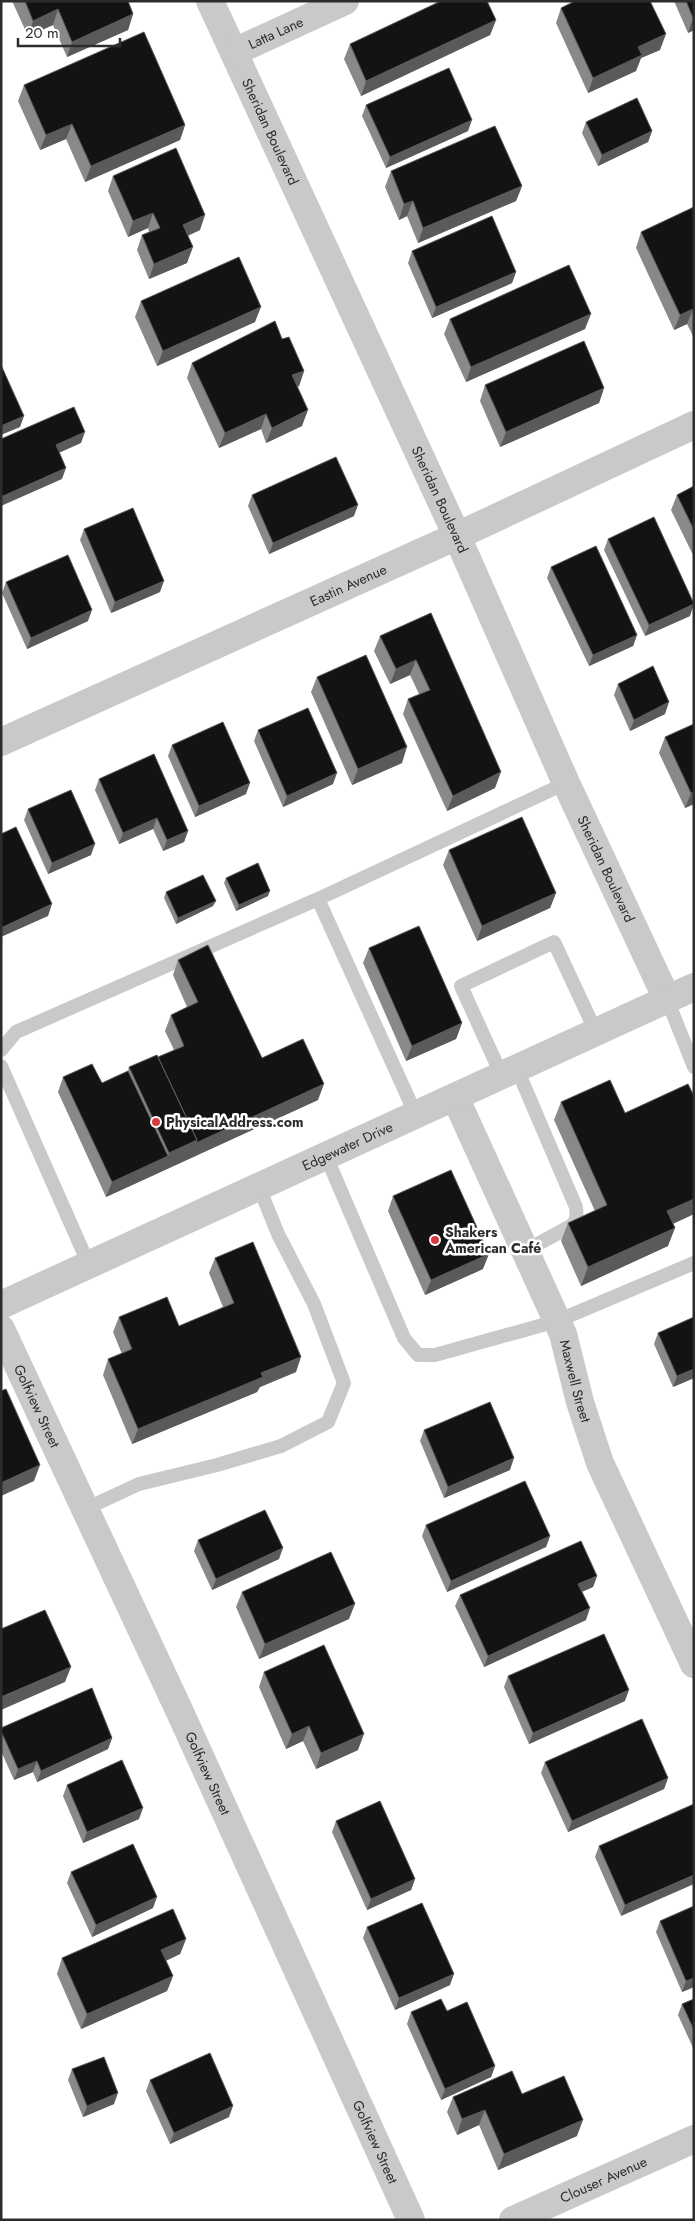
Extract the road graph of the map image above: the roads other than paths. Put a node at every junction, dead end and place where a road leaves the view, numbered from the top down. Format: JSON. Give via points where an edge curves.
{"nodes":[{"id":1,"x":210,"y":1,"type":"edge"},
{"id":2,"x":345,"y":1,"type":"edge"},
{"id":3,"x":234,"y":52,"type":"junction"},
{"id":4,"x":694,"y":425,"type":"edge"},
{"id":5,"x":457,"y":536,"type":"junction"},
{"id":6,"x":1,"y":742,"type":"edge"},
{"id":7,"x":566,"y":782,"type":"junction"},
{"id":8,"x":318,"y":899,"type":"junction"},
{"id":9,"x":694,"y":987,"type":"edge"},
{"id":10,"x":667,"y":1000,"type":"junction"},
{"id":11,"x":596,"y":1032,"type":"junction"},
{"id":12,"x":1,"y":1050,"type":"edge"},
{"id":13,"x":694,"y":1067,"type":"edge"},
{"id":14,"x":3,"y":1072,"type":"edge"},
{"id":15,"x":509,"y":1072,"type":"junction"},
{"id":16,"x":455,"y":1097,"type":"junction"},
{"id":17,"x":416,"y":1115,"type":"junction"},
{"id":18,"x":326,"y":1156,"type":"junction"},
{"id":19,"x":258,"y":1187,"type":"junction"},
{"id":20,"x":525,"y":1251,"type":"junction"},
{"id":21,"x":694,"y":1262,"type":"edge"},
{"id":22,"x":89,"y":1265,"type":"junction"},
{"id":23,"x":1,"y":1305,"type":"edge"},
{"id":24,"x":557,"y":1321,"type":"junction"},
{"id":25,"x":1,"y":1329,"type":"edge"},
{"id":26,"x":85,"y":1509,"type":"junction"},
{"id":27,"x":694,"y":1664,"type":"edge"},
{"id":28,"x":694,"y":2139,"type":"edge"},
{"id":29,"x":410,"y":2220,"type":"edge"},
{"id":30,"x":513,"y":2220,"type":"edge"}],
"edges":[{"from":1,"to":3,"type":"street","name":"Sheridan Boulevard"},
{"from":2,"to":3,"type":"street","name":"Latta Lane"},
{"from":3,"to":5,"type":"street","name":"Sheridan Boulevard"},
{"from":4,"to":5,"type":"street","name":"Eastin Avenue"},
{"from":5,"to":6,"type":"street","name":"Eastin Avenue"},
{"from":5,"to":7,"type":"street","name":"Sheridan Boulevard"},
{"from":7,"to":8,"type":"lane"},
{"from":7,"to":10,"type":"street","name":"Sheridan Boulevard"},
{"from":8,"to":12,"type":"lane","via":[[16,1032]]},
{"from":8,"to":17,"type":"lane"},
{"from":9,"to":10,"type":"street","name":"Edgewater Drive"},
{"from":10,"to":11,"type":"street","name":"Edgewater Drive"},
{"from":10,"to":13,"type":"lane"},
{"from":11,"to":15,"type":"street","name":"Edgewater Drive"},
{"from":11,"to":15,"type":"lane","via":[[554,942],[461,986]]},
{"from":14,"to":22,"type":"lane"},
{"from":15,"to":16,"type":"street","name":"Edgewater Drive"},
{"from":15,"to":20,"type":"lane","via":[[576,1207],[576,1222]]},
{"from":16,"to":17,"type":"street","name":"Edgewater Drive"},
{"from":16,"to":20,"type":"street","name":"Maxwell Street"},
{"from":17,"to":18,"type":"street","name":"Edgewater Drive"},
{"from":18,"to":19,"type":"street","name":"Edgewater Drive"},
{"from":18,"to":24,"type":"lane","via":[[404,1338],[418,1355],[435,1356]]},
{"from":19,"to":22,"type":"street","name":"Edgewater Drive"},
{"from":19,"to":26,"type":"lane","via":[[314,1304],[344,1383],[328,1422],[281,1446],[139,1484]]},
{"from":20,"to":24,"type":"street","name":"Maxwell Street"},
{"from":21,"to":24,"type":"lane"},
{"from":22,"to":23,"type":"street","name":"Edgewater Drive"},
{"from":24,"to":27,"type":"street","name":"Maxwell Street","via":[[600,1463]]},
{"from":25,"to":26,"type":"street","name":"Golfview Street"},
{"from":26,"to":29,"type":"street","name":"Golfview Street"},
{"from":28,"to":30,"type":"street","name":"Clouser Avenue"}]}
